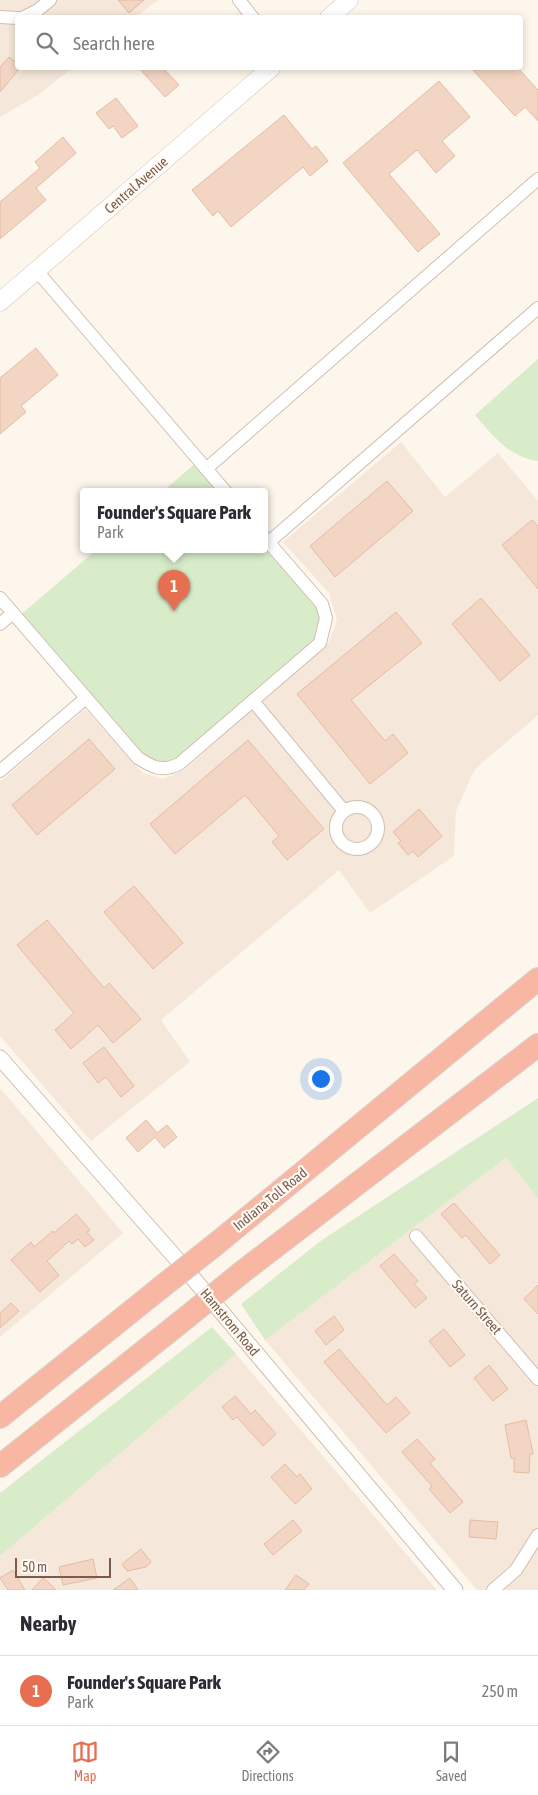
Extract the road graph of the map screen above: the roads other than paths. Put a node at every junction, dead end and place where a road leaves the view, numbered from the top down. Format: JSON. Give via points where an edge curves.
{"nodes":[{"id":1,"x":50,"y":0,"type":"edge"},
{"id":2,"x":239,"y":0,"type":"edge"},
{"id":3,"x":349,"y":0,"type":"edge"},
{"id":4,"x":28,"y":15,"type":"edge"},
{"id":5,"x":251,"y":15,"type":"edge"},
{"id":6,"x":332,"y":15,"type":"edge"},
{"id":7,"x":0,"y":17,"type":"edge"},
{"id":8,"x":15,"y":18,"type":"edge"},
{"id":9,"x":269,"y":70,"type":"edge"},
{"id":10,"x":538,"y":180,"type":"edge"},
{"id":11,"x":37,"y":270,"type":"junction"},
{"id":12,"x":0,"y":302,"type":"edge"},
{"id":13,"x":538,"y":308,"type":"edge"},
{"id":14,"x":206,"y":469,"type":"junction"},
{"id":15,"x":223,"y":488,"type":"edge"},
{"id":16,"x":268,"y":538,"type":"edge"},
{"id":17,"x":268,"y":542,"type":"edge"},
{"id":18,"x":0,"y":598,"type":"edge"},
{"id":19,"x":13,"y":613,"type":"junction"},
{"id":20,"x":0,"y":624,"type":"edge"},
{"id":21,"x":86,"y":698,"type":"junction"},
{"id":22,"x":253,"y":701,"type":"junction"},
{"id":23,"x":0,"y":771,"type":"edge"},
{"id":24,"x":344,"y":811,"type":"dead end"},
{"id":25,"x":538,"y":979,"type":"edge"},
{"id":26,"x":538,"y":1044,"type":"edge"},
{"id":27,"x":0,"y":1058,"type":"edge"},
{"id":28,"x":416,"y":1236,"type":"dead end"},
{"id":29,"x":538,"y":1379,"type":"edge"},
{"id":30,"x":0,"y":1417,"type":"edge"},
{"id":31,"x":0,"y":1466,"type":"edge"},
{"id":32,"x":538,"y":1535,"type":"edge"},
{"id":33,"x":455,"y":1590,"type":"edge"},
{"id":34,"x":493,"y":1590,"type":"edge"}],
"edges":[{"from":1,"to":4,"type":"street"},
{"from":2,"to":5,"type":"street"},
{"from":3,"to":6,"type":"main road"},
{"from":7,"to":8,"type":"street"},
{"from":9,"to":11,"type":"main road","name":"Central Avenue"},
{"from":10,"to":14,"type":"street"},
{"from":11,"to":12,"type":"main road","name":"Central Avenue"},
{"from":11,"to":14,"type":"street"},
{"from":13,"to":16,"type":"street"},
{"from":14,"to":15,"type":"street"},
{"from":17,"to":22,"type":"street","via":[[322,604],[326,618],[320,643]]},
{"from":18,"to":19,"type":"street"},
{"from":19,"to":20,"type":"street"},
{"from":19,"to":21,"type":"street"},
{"from":21,"to":22,"type":"street","via":[[138,758],[154,768],[169,769]]},
{"from":21,"to":23,"type":"street"},
{"from":22,"to":24,"type":"street"},
{"from":25,"to":30,"type":"highway","name":"Indiana Toll Road","bridge":true},
{"from":26,"to":31,"type":"highway","bridge":true,"via":[[241,1273]]},
{"from":27,"to":33,"type":"street","name":"Hamstrom Road","via":[[182,1265]]},
{"from":28,"to":29,"type":"street","name":"Saturn Street"},
{"from":32,"to":34,"type":"street","via":[[516,1570]]}]}
